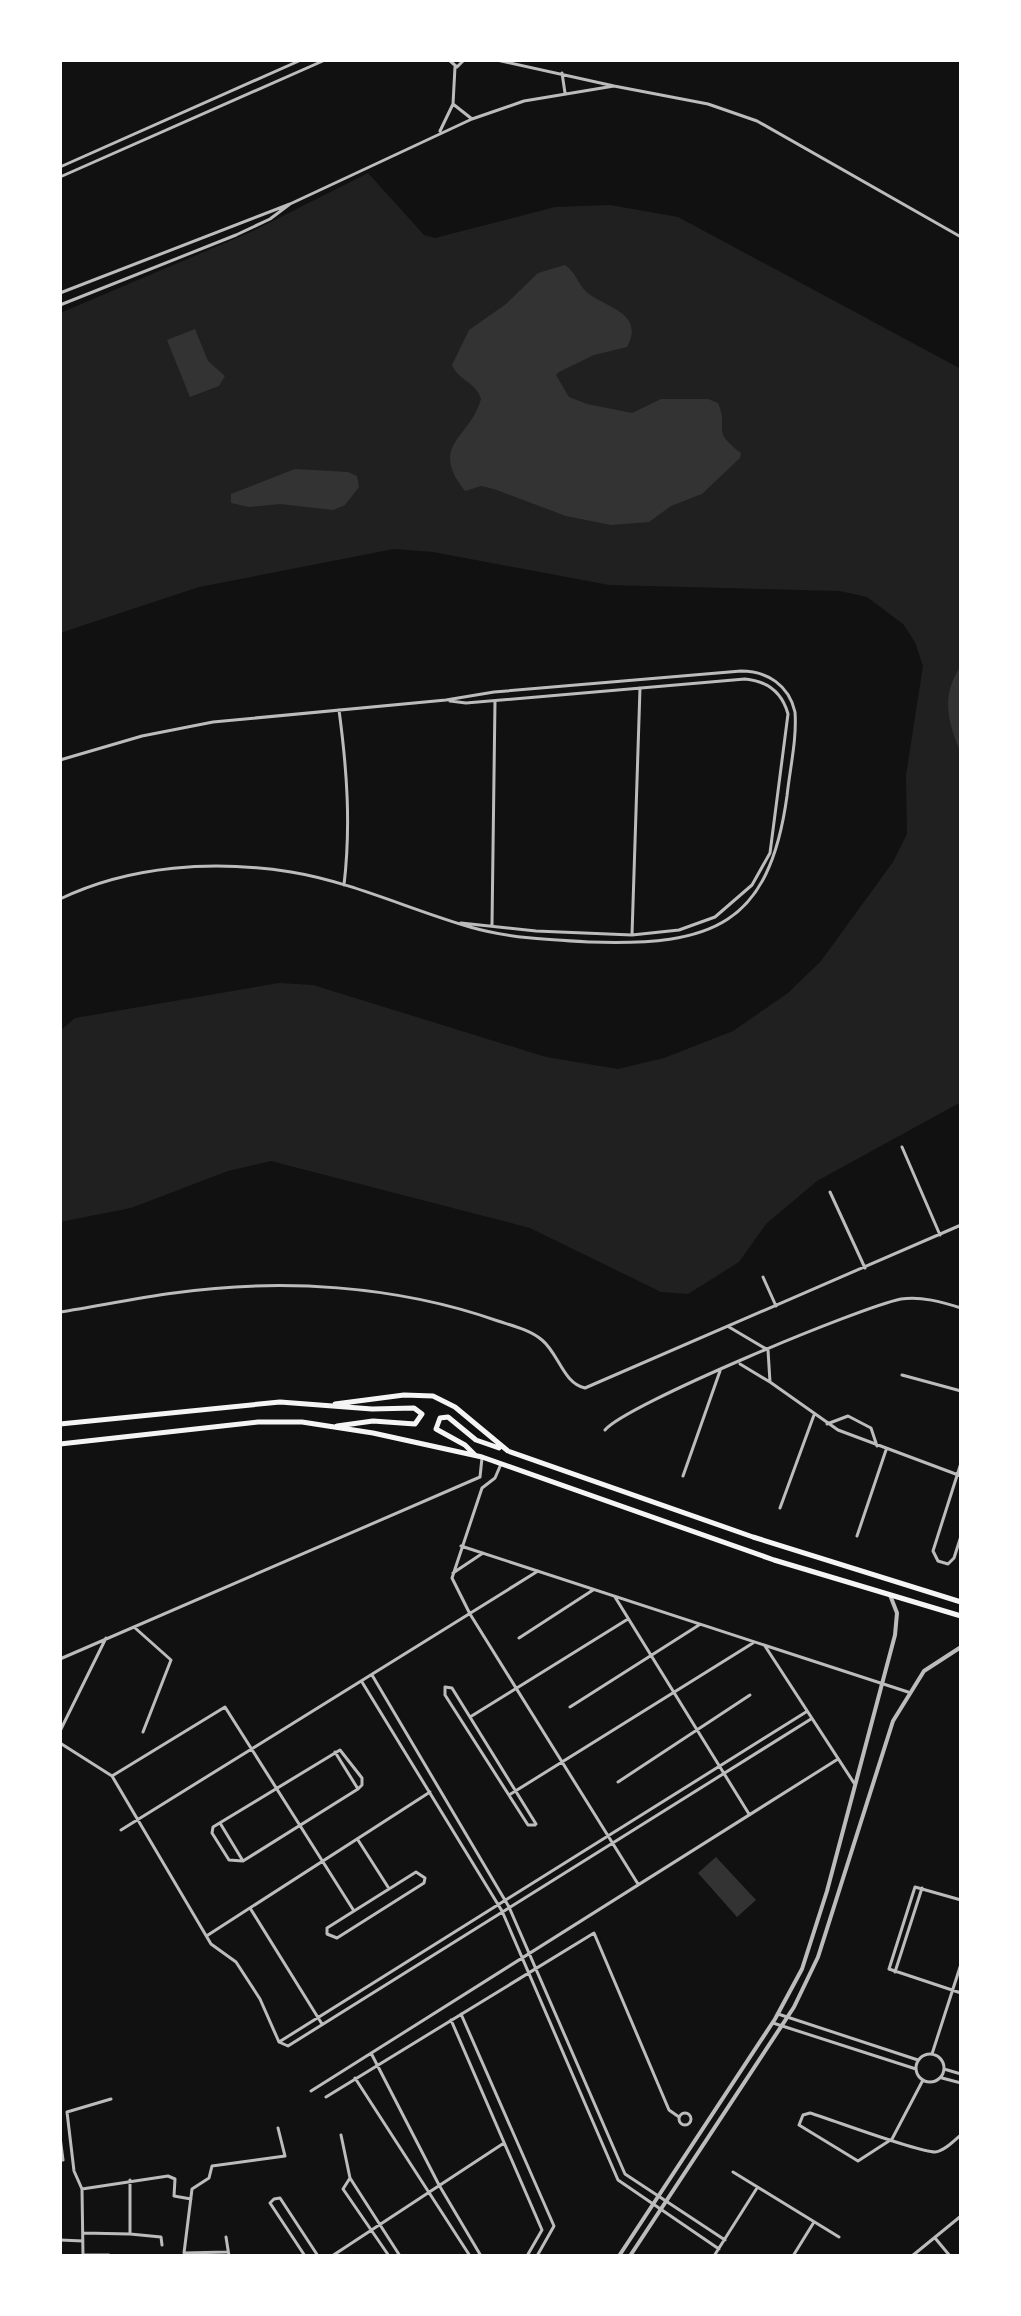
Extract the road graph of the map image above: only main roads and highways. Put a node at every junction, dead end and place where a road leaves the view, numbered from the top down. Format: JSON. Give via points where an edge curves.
{"nodes":[{"id":1,"x":335,"y":1404,"type":"junction"},
{"id":2,"x":60,"y":1424,"type":"edge"},
{"id":3,"x":331,"y":1427,"type":"junction"},
{"id":4,"x":60,"y":1444,"type":"edge"},
{"id":5,"x":508,"y":1451,"type":"junction"},
{"id":6,"x":479,"y":1456,"type":"junction"},
{"id":7,"x":961,"y":1602,"type":"edge"},
{"id":8,"x":961,"y":1616,"type":"edge"}],
"edges":[{"from":1,"to":2,"type":"main road","via":[[232,1405]]},
{"from":1,"to":3,"type":"main road","via":[[414,1408],[422,1417],[415,1424],[373,1421]]},
{"from":1,"to":5,"type":"main road","via":[[433,1396],[455,1407]]},
{"from":3,"to":4,"type":"main road","via":[[236,1423]]},
{"from":3,"to":6,"type":"main road"},
{"from":5,"to":6,"type":"main road","via":[[476,1440],[448,1417],[440,1418],[436,1429]]},
{"from":5,"to":7,"type":"main road","via":[[753,1537]]},
{"from":6,"to":8,"type":"main road","via":[[774,1560]]}]}
